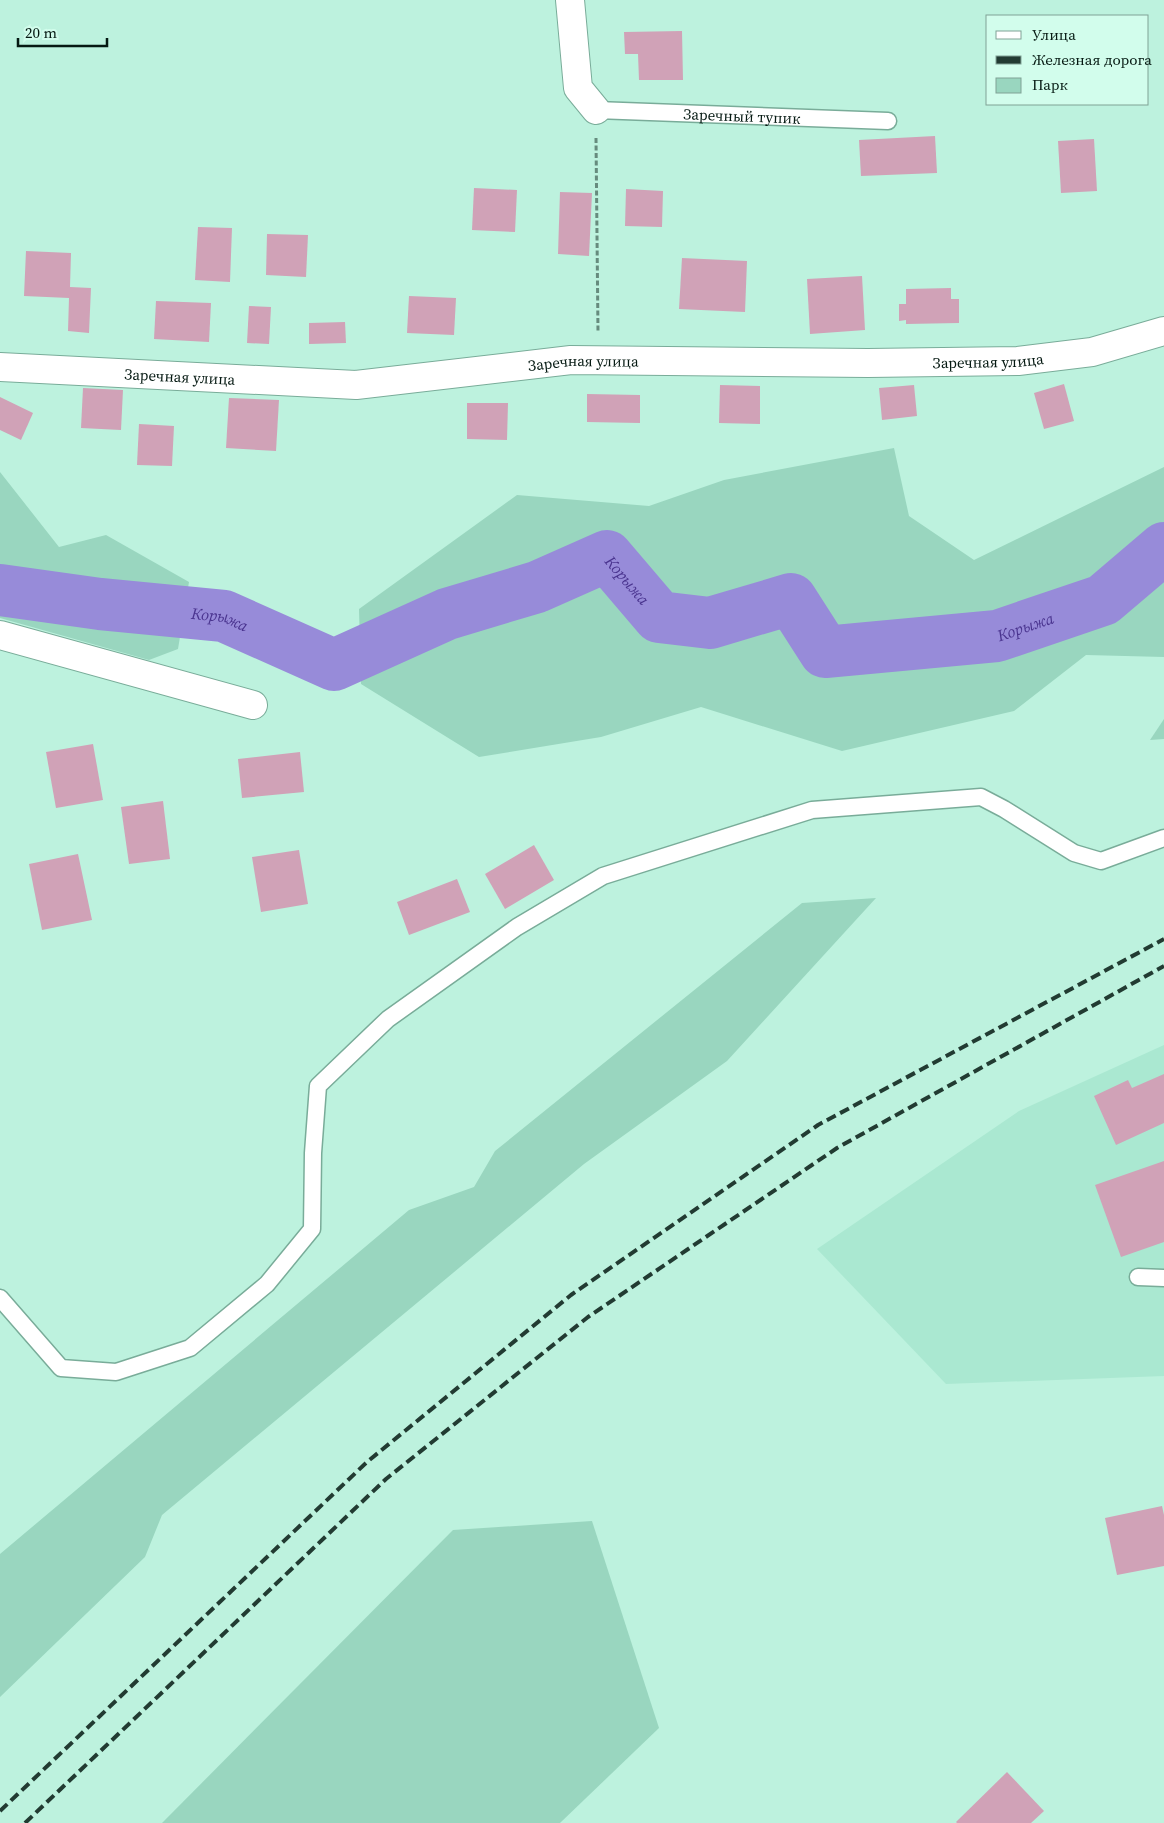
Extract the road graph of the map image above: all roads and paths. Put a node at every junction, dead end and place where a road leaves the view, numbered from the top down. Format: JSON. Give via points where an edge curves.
{"nodes":[{"id":1,"x":570,"y":0,"type":"edge"},
{"id":2,"x":596,"y":110,"type":"junction"},
{"id":3,"x":888,"y":121,"type":"dead end"},
{"id":4,"x":1164,"y":331,"type":"edge"},
{"id":5,"x":598,"y":360,"type":"junction"},
{"id":6,"x":0,"y":367,"type":"edge"},
{"id":7,"x":0,"y":635,"type":"edge"},
{"id":8,"x":253,"y":706,"type":"dead end"},
{"id":9,"x":1164,"y":838,"type":"edge"},
{"id":10,"x":1138,"y":1277,"type":"dead end"},
{"id":11,"x":1164,"y":1278,"type":"edge"},
{"id":12,"x":0,"y":1298,"type":"edge"}],
"edges":[{"from":1,"to":2,"type":"street","via":[[578,88]]},
{"from":2,"to":3,"type":"lane","name":"Заречный тупик"},
{"from":2,"to":5,"type":"path"},
{"from":4,"to":5,"type":"street","name":"Заречная улица","via":[[1092,352],[1018,361]]},
{"from":5,"to":6,"type":"street","name":"Заречная улица","via":[[571,360],[356,385]]},
{"from":7,"to":8,"type":"street"},
{"from":9,"to":12,"type":"lane","via":[[1101,861],[1074,853],[981,797],[812,810],[604,876],[516,926],[388,1019],[318,1086],[312,1229],[267,1284],[190,1348],[116,1372],[62,1368]]},
{"from":10,"to":11,"type":"lane"}]}
